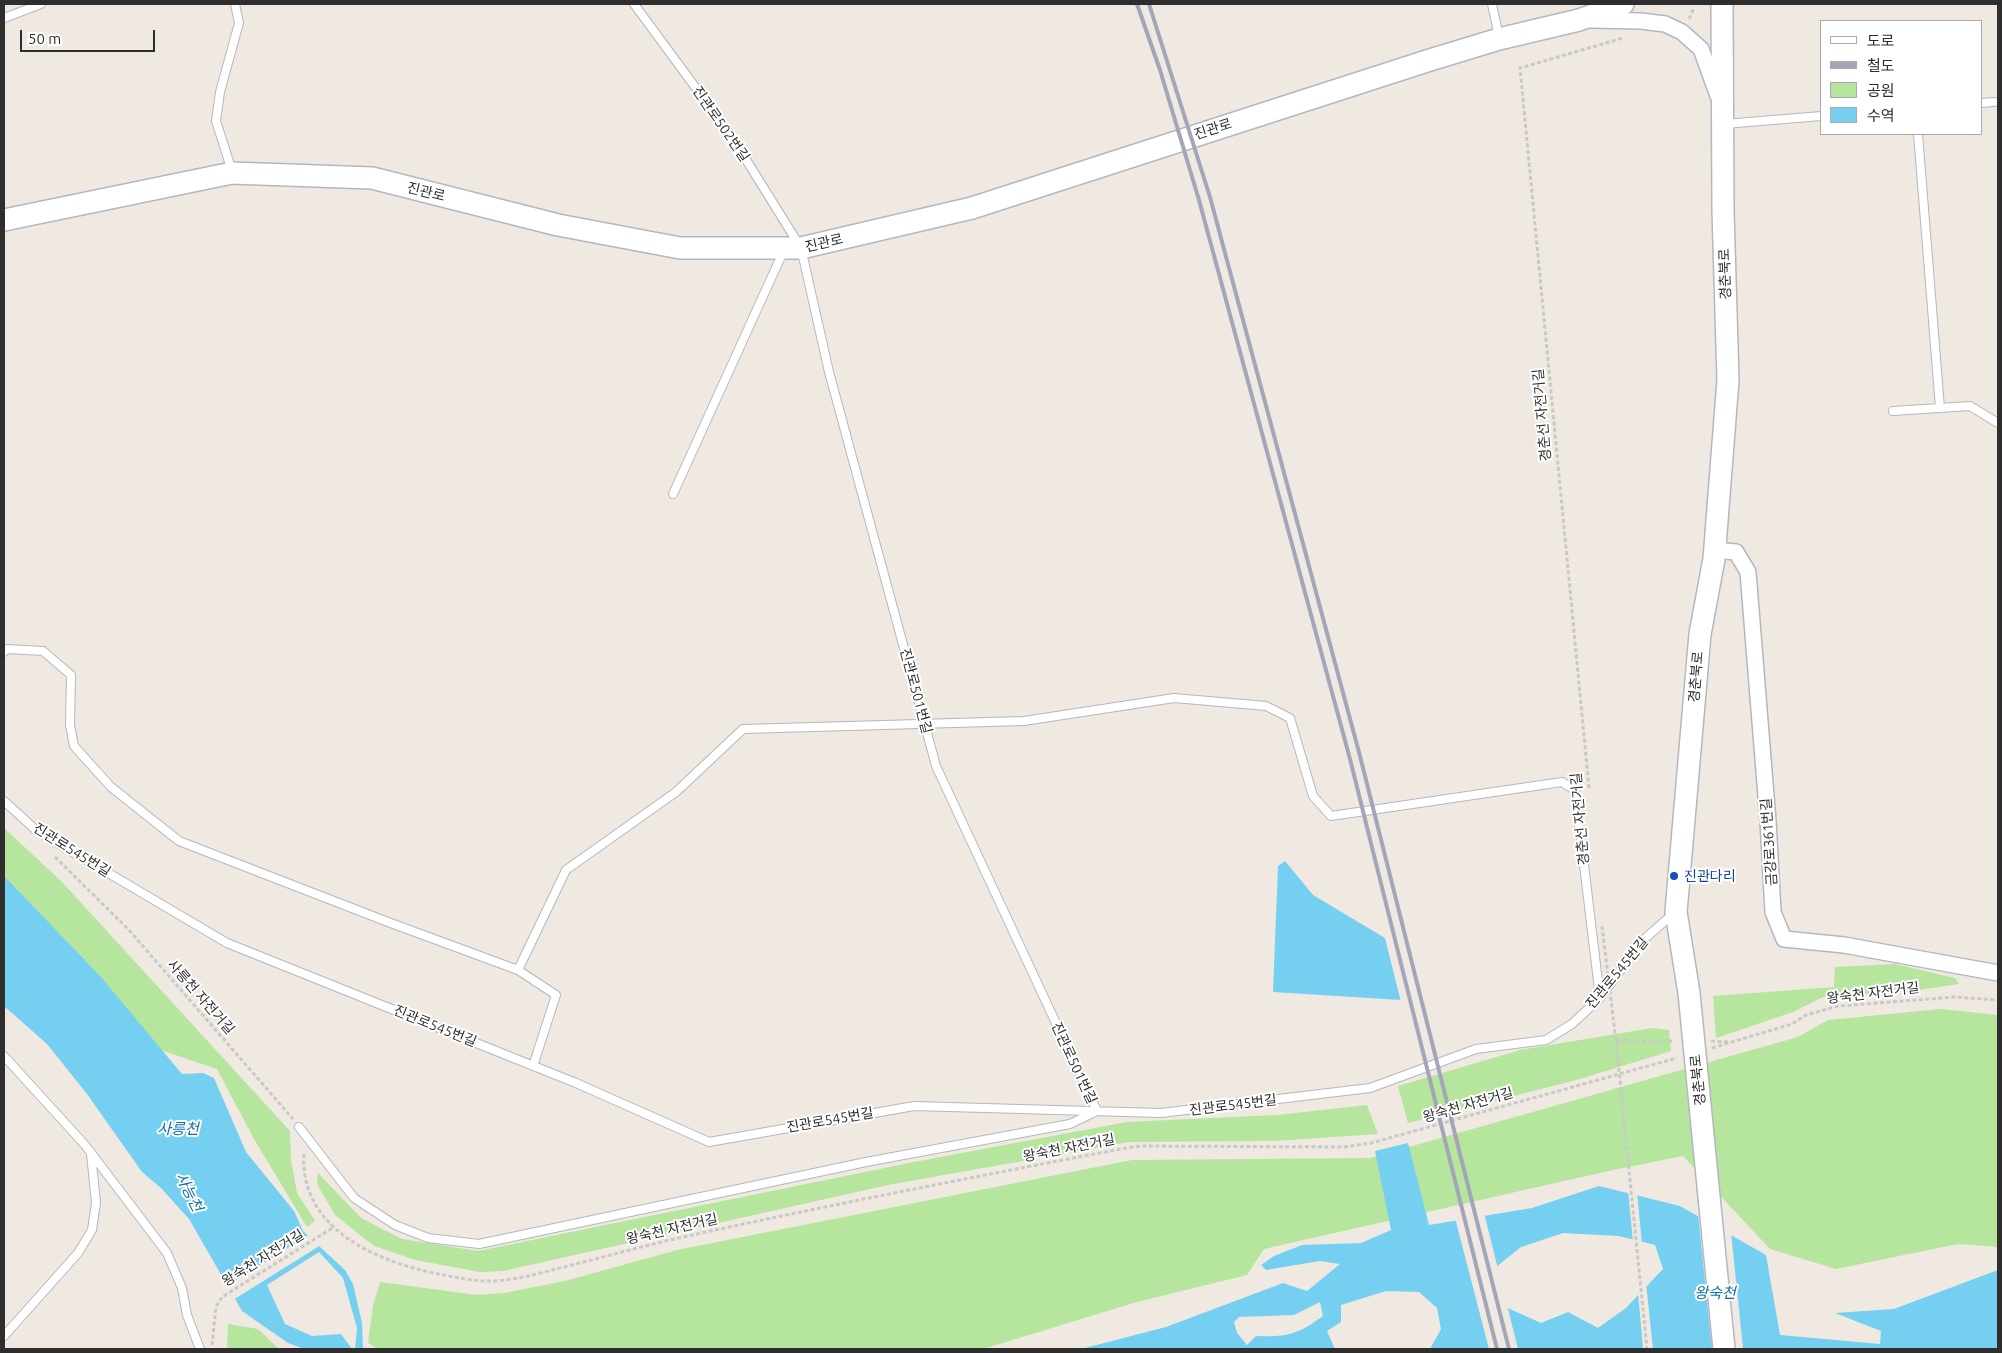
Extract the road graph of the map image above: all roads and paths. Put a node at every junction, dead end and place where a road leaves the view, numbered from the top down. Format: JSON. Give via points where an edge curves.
{"nodes":[{"id":1,"x":41,"y":4,"type":"edge"},
{"id":2,"x":235,"y":4,"type":"edge"},
{"id":3,"x":634,"y":4,"type":"edge"},
{"id":4,"x":1492,"y":4,"type":"edge"},
{"id":5,"x":1623,"y":4,"type":"edge"},
{"id":6,"x":1722,"y":4,"type":"edge"},
{"id":7,"x":1694,"y":8,"type":"dead end"},
{"id":8,"x":4,"y":18,"type":"edge"},
{"id":9,"x":1579,"y":20,"type":"junction"},
{"id":10,"x":1687,"y":22,"type":"dead end"},
{"id":11,"x":1629,"y":36,"type":"dead end"},
{"id":12,"x":1500,"y":39,"type":"junction"},
{"id":13,"x":1994,"y":102,"type":"dead end"},
{"id":14,"x":1982,"y":104,"type":"edge"},
{"id":15,"x":1722,"y":116,"type":"junction"},
{"id":16,"x":1820,"y":116,"type":"edge"},
{"id":17,"x":1918,"y":135,"type":"edge"},
{"id":18,"x":232,"y":172,"type":"junction"},
{"id":19,"x":4,"y":220,"type":"edge"},
{"id":20,"x":793,"y":248,"type":"junction"},
{"id":21,"x":1940,"y":408,"type":"junction"},
{"id":22,"x":1893,"y":411,"type":"dead end"},
{"id":23,"x":1998,"y":423,"type":"edge"},
{"id":24,"x":673,"y":494,"type":"dead end"},
{"id":25,"x":1714,"y":550,"type":"junction"},
{"id":26,"x":4,"y":652,"type":"edge"},
{"id":27,"x":925,"y":724,"type":"junction"},
{"id":28,"x":1589,"y":790,"type":"dead end"},
{"id":29,"x":4,"y":801,"type":"edge"},
{"id":30,"x":48,"y":851,"type":"dead end"},
{"id":31,"x":1676,"y":912,"type":"junction"},
{"id":32,"x":1601,"y":916,"type":"dead end"},
{"id":33,"x":518,"y":970,"type":"junction"},
{"id":34,"x":1998,"y":972,"type":"edge"},
{"id":35,"x":1600,"y":998,"type":"junction"},
{"id":36,"x":1998,"y":1000,"type":"edge"},
{"id":37,"x":1707,"y":1049,"type":"dead end"},
{"id":38,"x":4,"y":1056,"type":"edge"},
{"id":39,"x":1682,"y":1057,"type":"dead end"},
{"id":40,"x":533,"y":1066,"type":"junction"},
{"id":41,"x":1096,"y":1111,"type":"junction"},
{"id":42,"x":299,"y":1127,"type":"junction"},
{"id":43,"x":91,"y":1152,"type":"junction"},
{"id":44,"x":334,"y":1227,"type":"junction"},
{"id":45,"x":4,"y":1336,"type":"edge"},
{"id":46,"x":200,"y":1349,"type":"edge"},
{"id":47,"x":212,"y":1349,"type":"edge"},
{"id":48,"x":1647,"y":1349,"type":"edge"},
{"id":49,"x":1724,"y":1349,"type":"edge"}],
"edges":[{"from":1,"to":8,"type":"lane"},
{"from":2,"to":18,"type":"lane","via":[[239,24],[220,92],[216,122]]},
{"from":3,"to":20,"type":"lane","name":"진관로502번길","via":[[732,137]]},
{"from":4,"to":12,"type":"lane"},
{"from":5,"to":9,"type":"street","name":"진관로"},
{"from":6,"to":15,"type":"street","name":"경춘북로"},
{"from":7,"to":10,"type":"path"},
{"from":9,"to":12,"type":"street","name":"진관로"},
{"from":9,"to":15,"type":"street","via":[[1641,21],[1665,24],[1682,32],[1701,49]]},
{"from":11,"to":28,"type":"path","name":"경춘선 자전거길","via":[[1520,68]]},
{"from":12,"to":20,"type":"street","name":"진관로","via":[[972,208]]},
{"from":13,"to":14,"type":"lane"},
{"from":15,"to":16,"type":"lane"},
{"from":15,"to":25,"type":"street","name":"경춘북로","via":[[1728,380]]},
{"from":17,"to":21,"type":"lane"},
{"from":18,"to":19,"type":"street","name":"진관로"},
{"from":18,"to":20,"type":"street","name":"진관로","via":[[372,178],[558,225],[680,248]]},
{"from":20,"to":24,"type":"lane"},
{"from":20,"to":27,"type":"lane","name":"진관로501번길"},
{"from":21,"to":22,"type":"lane"},
{"from":21,"to":23,"type":"lane","via":[[1970,406]]},
{"from":25,"to":31,"type":"street","name":"경춘북로","via":[[1700,634]]},
{"from":25,"to":34,"type":"street","name":"금강로361번길","via":[[1736,552],[1748,572],[1773,912],[1784,939],[1844,945]]},
{"from":26,"to":33,"type":"lane","via":[[8,649],[43,651],[71,675],[70,725],[74,746],[111,787],[179,841]]},
{"from":27,"to":33,"type":"lane","via":[[743,729],[676,792],[566,870]]},
{"from":27,"to":35,"type":"lane","via":[[1024,721],[1174,698],[1266,706],[1290,718],[1313,796],[1331,816],[1562,782],[1575,790]]},
{"from":27,"to":41,"type":"lane","name":"진관로501번길","via":[[936,766]]},
{"from":29,"to":40,"type":"lane","name":"진관로545번길","via":[[38,831],[227,943]]},
{"from":30,"to":42,"type":"path","name":"사릉천 자전거길","via":[[128,930]]},
{"from":31,"to":35,"type":"lane","name":"진관로545번길","via":[[1641,942]]},
{"from":31,"to":49,"type":"street","name":"경춘북로","bridge":true,"via":[[1689,992]]},
{"from":32,"to":48,"type":"path","bridge":true},
{"from":33,"to":40,"type":"lane","via":[[556,995]]},
{"from":35,"to":41,"type":"lane","name":"진관로545번길","via":[[1572,1024],[1546,1040],[1476,1049],[1370,1088],[1161,1113]]},
{"from":36,"to":37,"type":"path","name":"왕숙천 자전거길","via":[[1955,996],[1838,1006],[1806,1015],[1792,1024]]},
{"from":38,"to":43,"type":"lane"},
{"from":39,"to":44,"type":"path","name":"왕숙천 자전거길","via":[[1371,1143],[1345,1147],[1126,1148],[763,1220],[537,1274],[492,1281],[475,1281],[411,1268],[362,1249]]},
{"from":40,"to":41,"type":"lane","name":"진관로545번길","via":[[709,1142],[914,1106]]},
{"from":41,"to":42,"type":"lane","via":[[1070,1124],[866,1162],[479,1244],[428,1238],[395,1225],[354,1198]]},
{"from":42,"to":44,"type":"path","name":"사릉천 자전거길","via":[[305,1141],[304,1172],[311,1193]]},
{"from":43,"to":45,"type":"lane","via":[[96,1203],[92,1230],[78,1253]]},
{"from":43,"to":46,"type":"lane","via":[[167,1253],[182,1288],[187,1314]]},
{"from":44,"to":47,"type":"path","name":"왕숙천 자전거길","via":[[222,1297],[216,1307]]}]}
